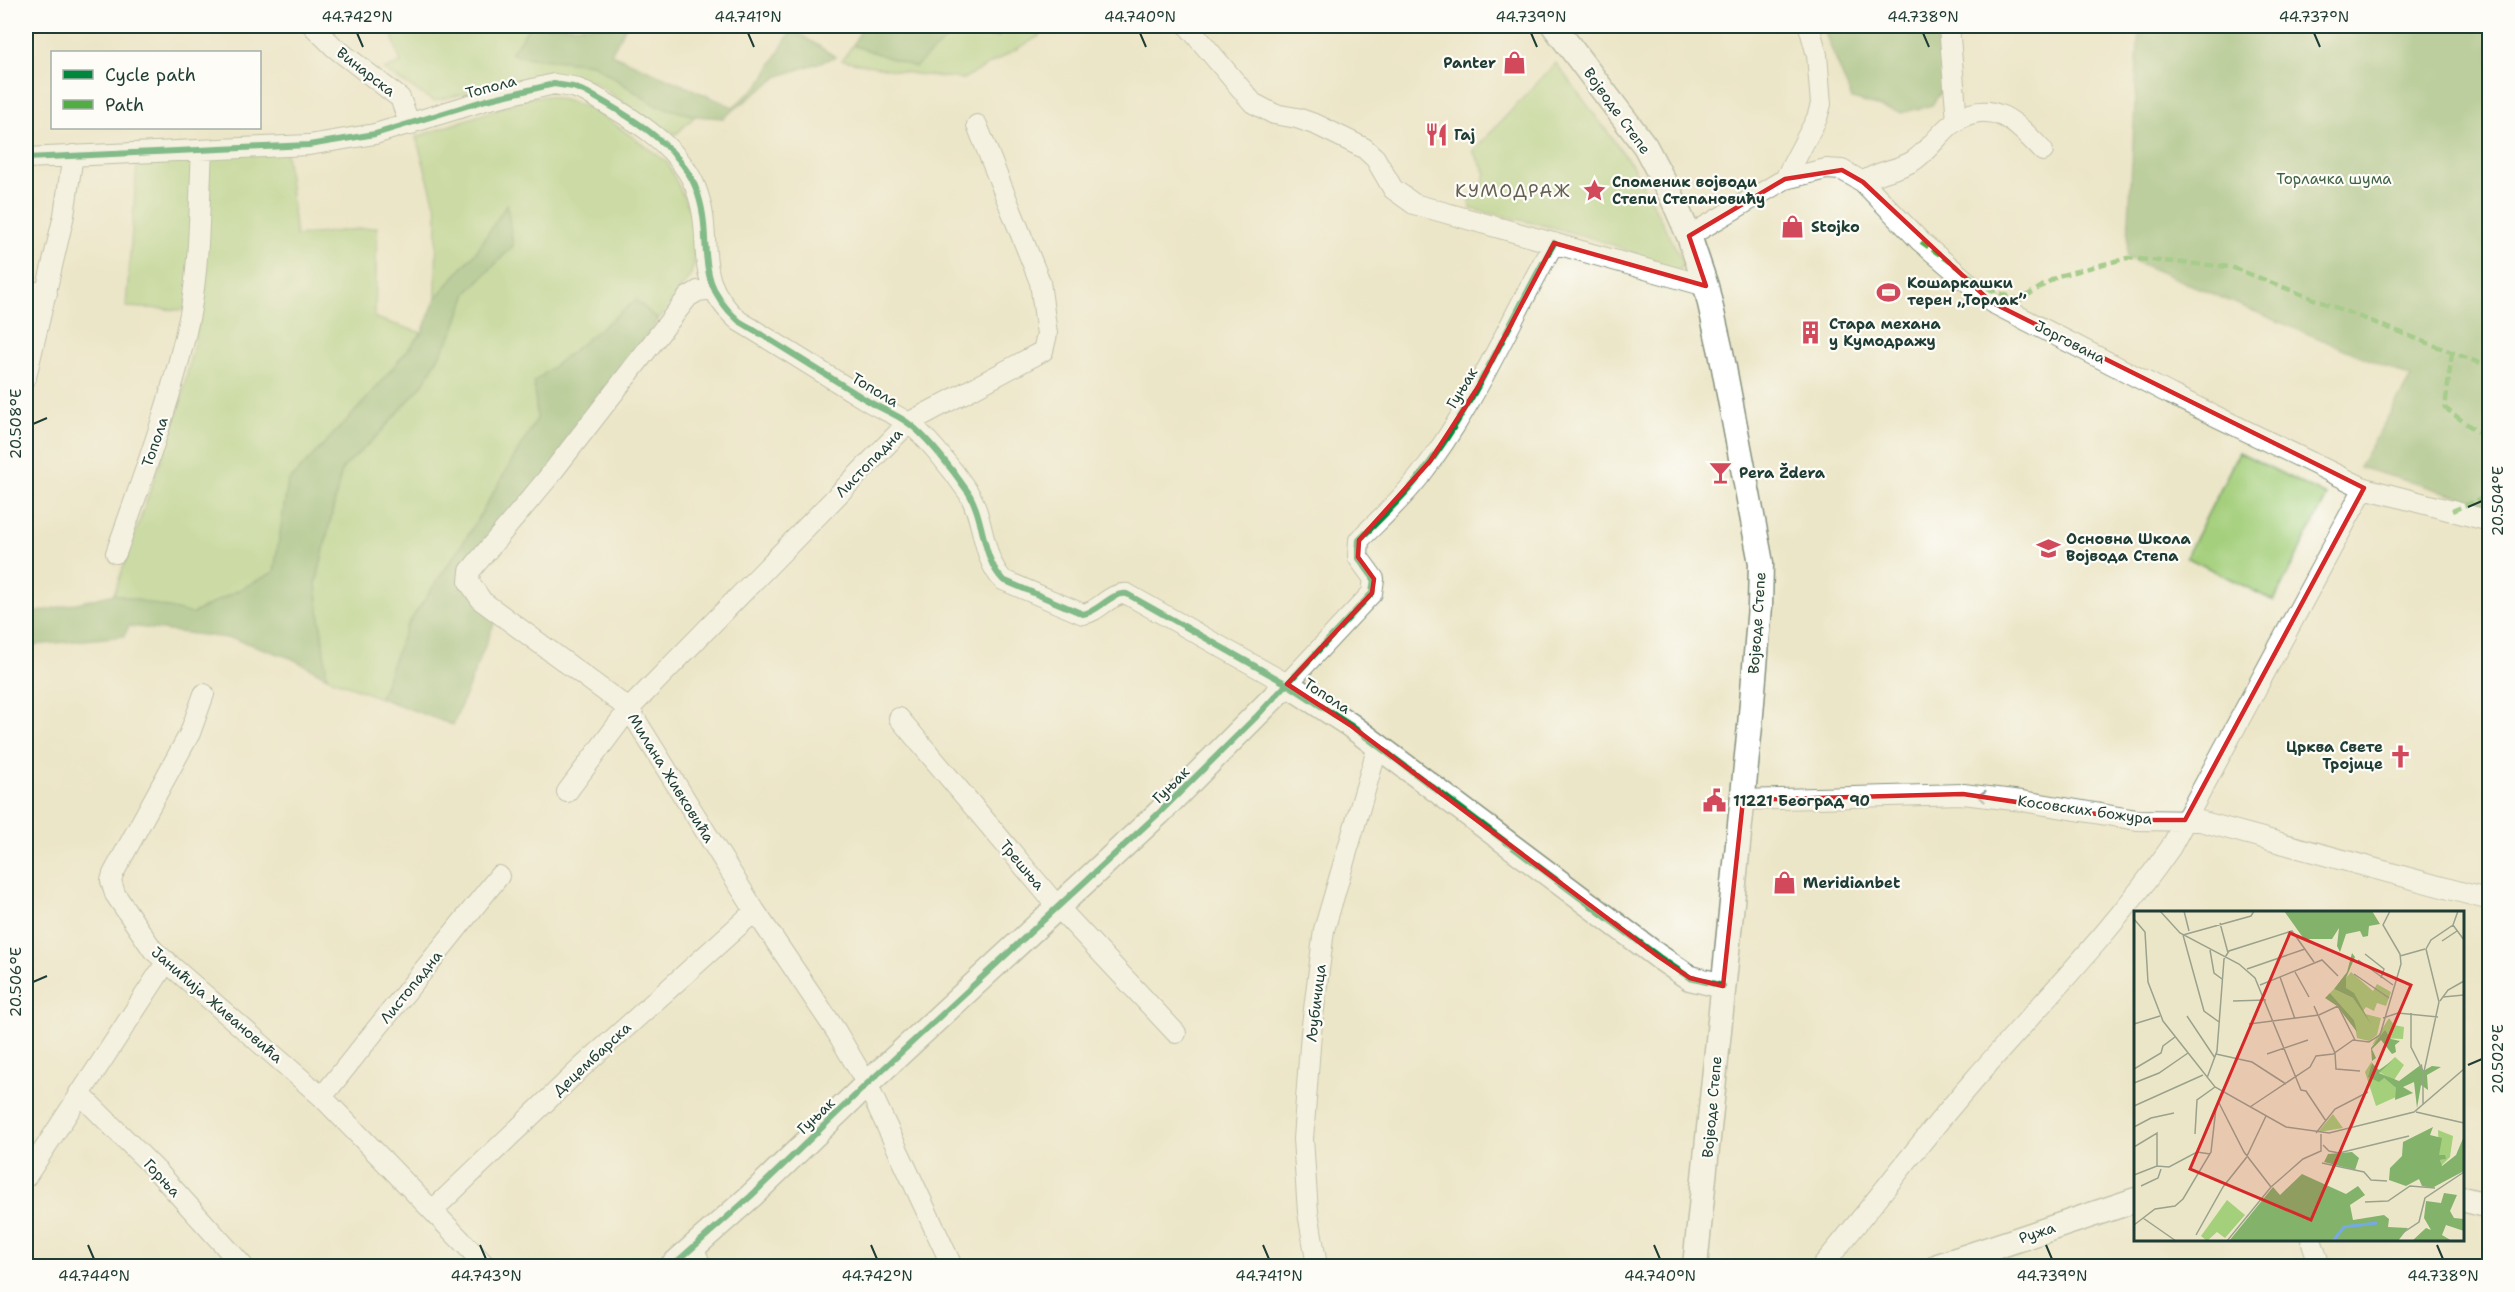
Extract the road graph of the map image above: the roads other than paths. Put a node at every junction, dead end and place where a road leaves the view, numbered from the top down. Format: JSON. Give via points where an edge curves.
{"nodes":[{"id":1,"x":313,"y":26,"type":"edge"},
{"id":2,"x":1188,"y":26,"type":"edge"},
{"id":3,"x":1554,"y":26,"type":"edge"},
{"id":4,"x":1809,"y":26,"type":"edge"},
{"id":5,"x":1949,"y":26,"type":"edge"},
{"id":6,"x":1957,"y":120,"type":"junction"},
{"id":7,"x":411,"y":124,"type":"junction"},
{"id":8,"x":977,"y":125,"type":"dead end"},
{"id":9,"x":202,"y":150,"type":"junction"},
{"id":10,"x":2043,"y":151,"type":"dead end"},
{"id":11,"x":73,"y":155,"type":"junction"},
{"id":12,"x":26,"y":158,"type":"edge"},
{"id":13,"x":1785,"y":179,"type":"junction"},
{"id":14,"x":1863,"y":182,"type":"junction"},
{"id":15,"x":1689,"y":236,"type":"junction"},
{"id":16,"x":1554,"y":243,"type":"junction"},
{"id":17,"x":1706,"y":286,"type":"junction"},
{"id":18,"x":712,"y":289,"type":"junction"},
{"id":19,"x":26,"y":291,"type":"edge"},
{"id":20,"x":47,"y":293,"type":"junction"},
{"id":21,"x":26,"y":377,"type":"edge"},
{"id":22,"x":908,"y":423,"type":"junction"},
{"id":23,"x":2364,"y":488,"type":"junction"},
{"id":24,"x":2490,"y":521,"type":"edge"},
{"id":25,"x":116,"y":553,"type":"dead end"},
{"id":26,"x":1287,"y":684,"type":"junction"},
{"id":27,"x":204,"y":694,"type":"dead end"},
{"id":28,"x":629,"y":710,"type":"junction"},
{"id":29,"x":899,"y":718,"type":"dead end"},
{"id":30,"x":1378,"y":746,"type":"junction"},
{"id":31,"x":567,"y":792,"type":"dead end"},
{"id":32,"x":1743,"y":800,"type":"junction"},
{"id":33,"x":2185,"y":820,"type":"junction"},
{"id":34,"x":499,"y":876,"type":"dead end"},
{"id":35,"x":2490,"y":900,"type":"edge"},
{"id":36,"x":1057,"y":906,"type":"junction"},
{"id":37,"x":754,"y":911,"type":"junction"},
{"id":38,"x":167,"y":961,"type":"junction"},
{"id":39,"x":1723,"y":986,"type":"junction"},
{"id":40,"x":1176,"y":1033,"type":"dead end"},
{"id":41,"x":867,"y":1084,"type":"junction"},
{"id":42,"x":78,"y":1093,"type":"junction"},
{"id":43,"x":322,"y":1097,"type":"junction"},
{"id":44,"x":26,"y":1177,"type":"edge"},
{"id":45,"x":2464,"y":1199,"type":"edge"},
{"id":46,"x":2134,"y":1201,"type":"edge"},
{"id":47,"x":2490,"y":1206,"type":"edge"},
{"id":48,"x":433,"y":1210,"type":"junction"},
{"id":49,"x":2312,"y":1241,"type":"edge"},
{"id":50,"x":697,"y":1257,"type":"edge"},
{"id":51,"x":243,"y":1266,"type":"edge"},
{"id":52,"x":486,"y":1266,"type":"edge"},
{"id":53,"x":672,"y":1266,"type":"edge"},
{"id":54,"x":952,"y":1266,"type":"edge"},
{"id":55,"x":1317,"y":1266,"type":"edge"},
{"id":56,"x":1695,"y":1266,"type":"edge"},
{"id":57,"x":1822,"y":1266,"type":"edge"},
{"id":58,"x":1938,"y":1266,"type":"edge"},
{"id":59,"x":2320,"y":1266,"type":"edge"}],
"edges":[{"from":1,"to":7,"type":"street","name":"Винарска","via":[[400,98]]},
{"from":2,"to":16,"type":"street","via":[[1253,103],[1274,114],[1317,125],[1364,148],[1404,199],[1443,214]]},
{"from":3,"to":15,"type":"street","name":"Војводе Степе","via":[[1645,146]]},
{"from":4,"to":13,"type":"street","via":[[1817,56],[1821,104]]},
{"from":5,"to":6,"type":"street"},
{"from":6,"to":10,"type":"street","via":[[1987,111],[2002,115]]},
{"from":6,"to":14,"type":"street","via":[[1915,159]]},
{"from":7,"to":9,"type":"street","name":"Топола","via":[[309,145]]},
{"from":7,"to":18,"type":"street","name":"Топола","via":[[554,84],[586,92],[656,137],[683,164],[700,202]]},
{"from":8,"to":22,"type":"street","name":"Листопадна","via":[[1040,282],[1047,334],[1043,351]]},
{"from":9,"to":11,"type":"street","name":"Топола"},
{"from":9,"to":25,"type":"street","name":"Топола","via":[[190,312],[168,403]]},
{"from":11,"to":12,"type":"street","name":"Топола"},
{"from":11,"to":20,"type":"street"},
{"from":13,"to":14,"type":"street","name":"Јоргована","via":[[1842,170]]},
{"from":13,"to":15,"type":"street","name":"Јоргована"},
{"from":14,"to":23,"type":"street","name":"Јоргована","via":[[1921,242],[1991,302]]},
{"from":15,"to":17,"type":"street","name":"Војводе Степе"},
{"from":16,"to":17,"type":"street"},
{"from":16,"to":26,"type":"street","name":"Гуњак","via":[[1478,387],[1436,452],[1418,478],[1359,540],[1358,557],[1374,579],[1372,593]]},
{"from":17,"to":32,"type":"street","name":"Војводе Степе","via":[[1761,563]]},
{"from":18,"to":22,"type":"street","name":"Топола","via":[[724,308],[739,321]]},
{"from":18,"to":28,"type":"street","name":"Милана Живковића","via":[[688,297],[470,571],[469,582],[482,601]]},
{"from":19,"to":20,"type":"street"},
{"from":20,"to":21,"type":"street"},
{"from":22,"to":26,"type":"street","name":"Топола","via":[[925,438],[968,493],[991,562],[1003,580],[1083,614],[1117,594],[1127,594]]},
{"from":22,"to":28,"type":"street","name":"Листопадна"},
{"from":23,"to":24,"type":"street","name":"Јоргована"},
{"from":23,"to":33,"type":"street"},
{"from":26,"to":30,"type":"street","name":"Топола"},
{"from":26,"to":36,"type":"street","name":"Гуњак","via":[[1159,813]]},
{"from":27,"to":38,"type":"street","name":"Јанићија Живановића","via":[[190,733],[111,880],[115,894],[142,936]]},
{"from":28,"to":31,"type":"street","name":"Листопадна"},
{"from":28,"to":37,"type":"street","name":"Милана Живковића"},
{"from":29,"to":36,"type":"street","name":"Трешња"},
{"from":30,"to":39,"type":"street","name":"Топола","via":[[1659,957],[1690,978]]},
{"from":30,"to":55,"type":"street","name":"Љубичица","via":[[1324,930],[1311,1033],[1303,1139],[1308,1212]]},
{"from":33,"to":32,"type":"street","name":"Косовских божура","one_way":true,"via":[[2137,820],[1963,795]]},
{"from":32,"to":39,"type":"street","name":"Војводе Степе"},
{"from":33,"to":35,"type":"street","name":"Косовских божура"},
{"from":33,"to":57,"type":"street","via":[[2158,867],[2092,949],[1973,1081]]},
{"from":34,"to":43,"type":"street","name":"Листопадна"},
{"from":36,"to":40,"type":"street","name":"Трешња"},
{"from":36,"to":41,"type":"street","name":"Гуњак"},
{"from":37,"to":41,"type":"street","name":"Милана Живковића","via":[[836,1031]]},
{"from":37,"to":48,"type":"street","name":"Децембарска","via":[[581,1068]]},
{"from":38,"to":42,"type":"street"},
{"from":38,"to":43,"type":"street","name":"Јанићија Живановића"},
{"from":39,"to":56,"type":"street","name":"Војводе Степе"},
{"from":41,"to":50,"type":"street","name":"Гуњак","via":[[751,1196]]},
{"from":41,"to":54,"type":"street","name":"Милана Живковића"},
{"from":42,"to":44,"type":"street"},
{"from":42,"to":51,"type":"street","name":"Горња","via":[[157,1171]]},
{"from":43,"to":48,"type":"street","name":"Јанићија Живановића"},
{"from":45,"to":47,"type":"street"},
{"from":46,"to":58,"type":"street","name":"Ружа"},
{"from":48,"to":52,"type":"street","name":"Јанићија Живановића"},
{"from":49,"to":59,"type":"street"},
{"from":50,"to":53,"type":"street","name":"Гуњак"}]}
